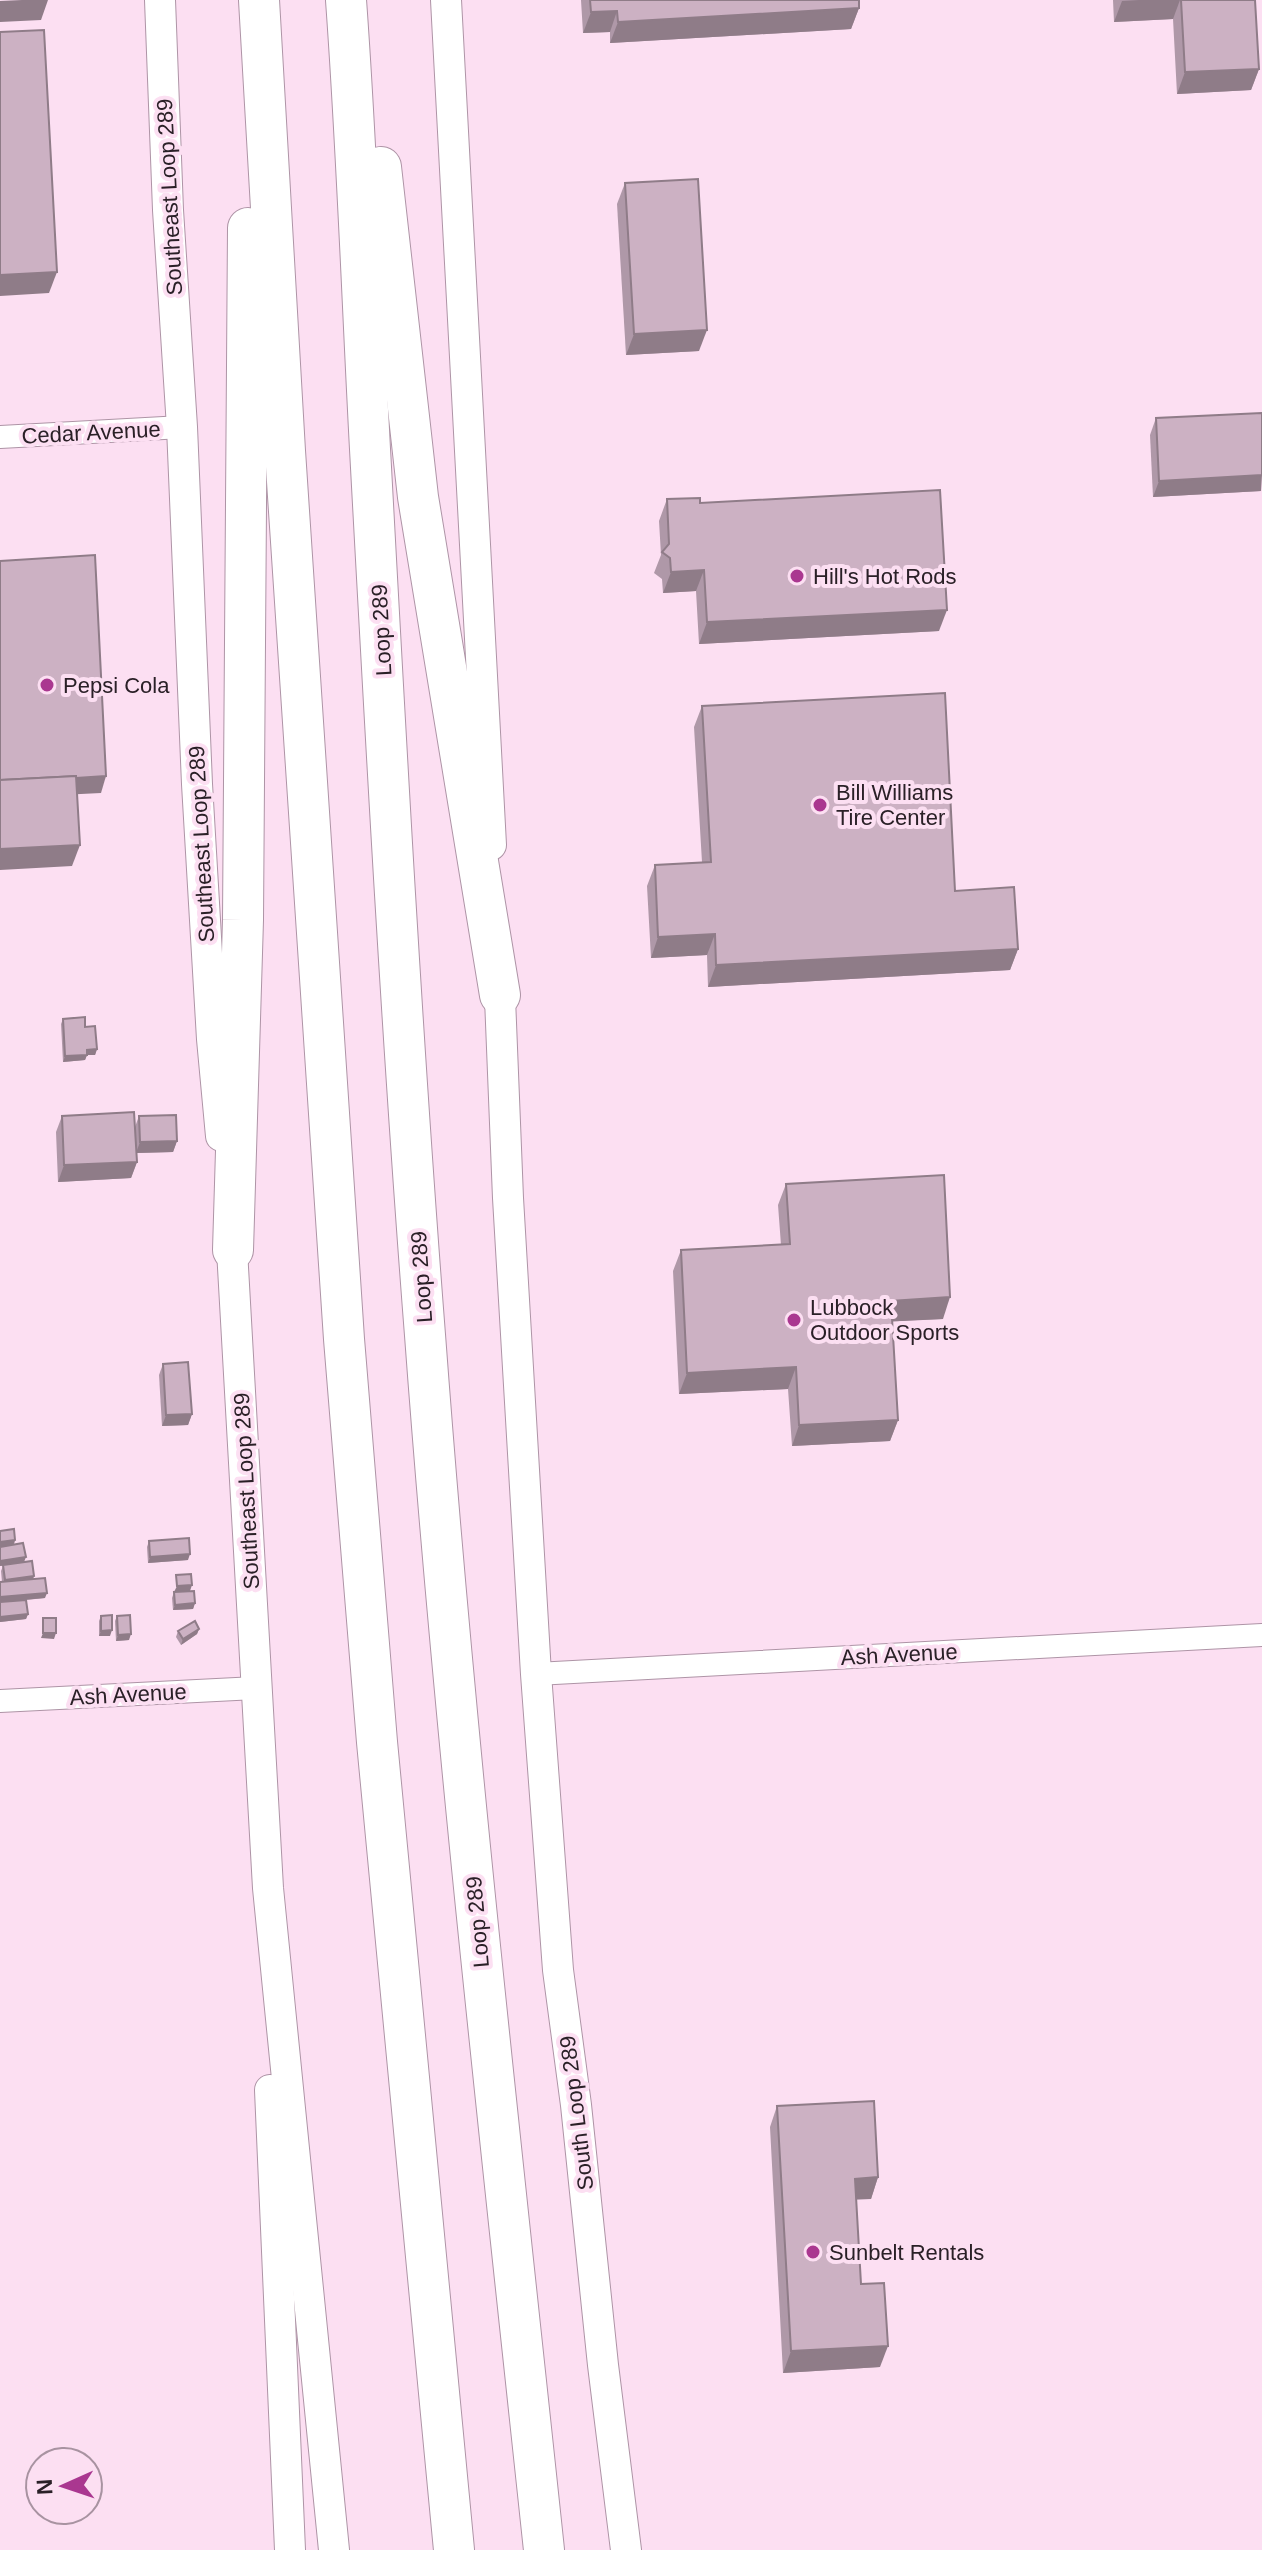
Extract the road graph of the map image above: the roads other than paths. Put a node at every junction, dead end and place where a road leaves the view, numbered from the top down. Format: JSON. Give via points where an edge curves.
{"nodes":[{"id":1,"x":160,"y":0,"type":"edge"},
{"id":2,"x":244,"y":0,"type":"edge"},
{"id":3,"x":259,"y":0,"type":"edge"},
{"id":4,"x":349,"y":0,"type":"edge"},
{"id":5,"x":446,"y":0,"type":"edge"},
{"id":6,"x":182,"y":427,"type":"junction"},
{"id":7,"x":0,"y":437,"type":"edge"},
{"id":8,"x":500,"y":995,"type":"junction"},
{"id":9,"x":233,"y":1250,"type":"junction"},
{"id":10,"x":1262,"y":1635,"type":"edge"},
{"id":11,"x":536,"y":1674,"type":"junction"},
{"id":12,"x":256,"y":1688,"type":"junction"},
{"id":13,"x":0,"y":1701,"type":"edge"},
{"id":14,"x":268,"y":1888,"type":"junction"},
{"id":15,"x":290,"y":2550,"type":"edge"},
{"id":16,"x":334,"y":2550,"type":"edge"},
{"id":17,"x":454,"y":2550,"type":"edge"},
{"id":18,"x":544,"y":2550,"type":"edge"},
{"id":19,"x":626,"y":2550,"type":"edge"}],
"edges":[{"from":1,"to":6,"type":"main road","name":"Southeast Loop 289"},
{"from":2,"to":9,"type":"highway","via":[[249,126],[243,904]]},
{"from":3,"to":17,"type":"highway","via":[[344,1339]]},
{"from":4,"to":8,"type":"highway","via":[[371,73],[418,497]]},
{"from":4,"to":18,"type":"highway","name":"Loop 289","via":[[372,480],[424,1330],[484,1998]]},
{"from":5,"to":8,"type":"main road"},
{"from":6,"to":7,"type":"street","name":"Cedar Avenue"},
{"from":6,"to":9,"type":"main road","name":"Southeast Loop 289","via":[[212,1039]]},
{"from":8,"to":11,"type":"main road"},
{"from":9,"to":12,"type":"main road","name":"Southeast Loop 289"},
{"from":10,"to":11,"type":"street","name":"Ash Avenue"},
{"from":11,"to":19,"type":"main road","name":"South Loop 289","via":[[558,1970]]},
{"from":12,"to":13,"type":"street","name":"Ash Avenue"},
{"from":12,"to":14,"type":"main road"},
{"from":14,"to":15,"type":"main road","via":[[265,1953]]},
{"from":14,"to":16,"type":"main road"}]}
